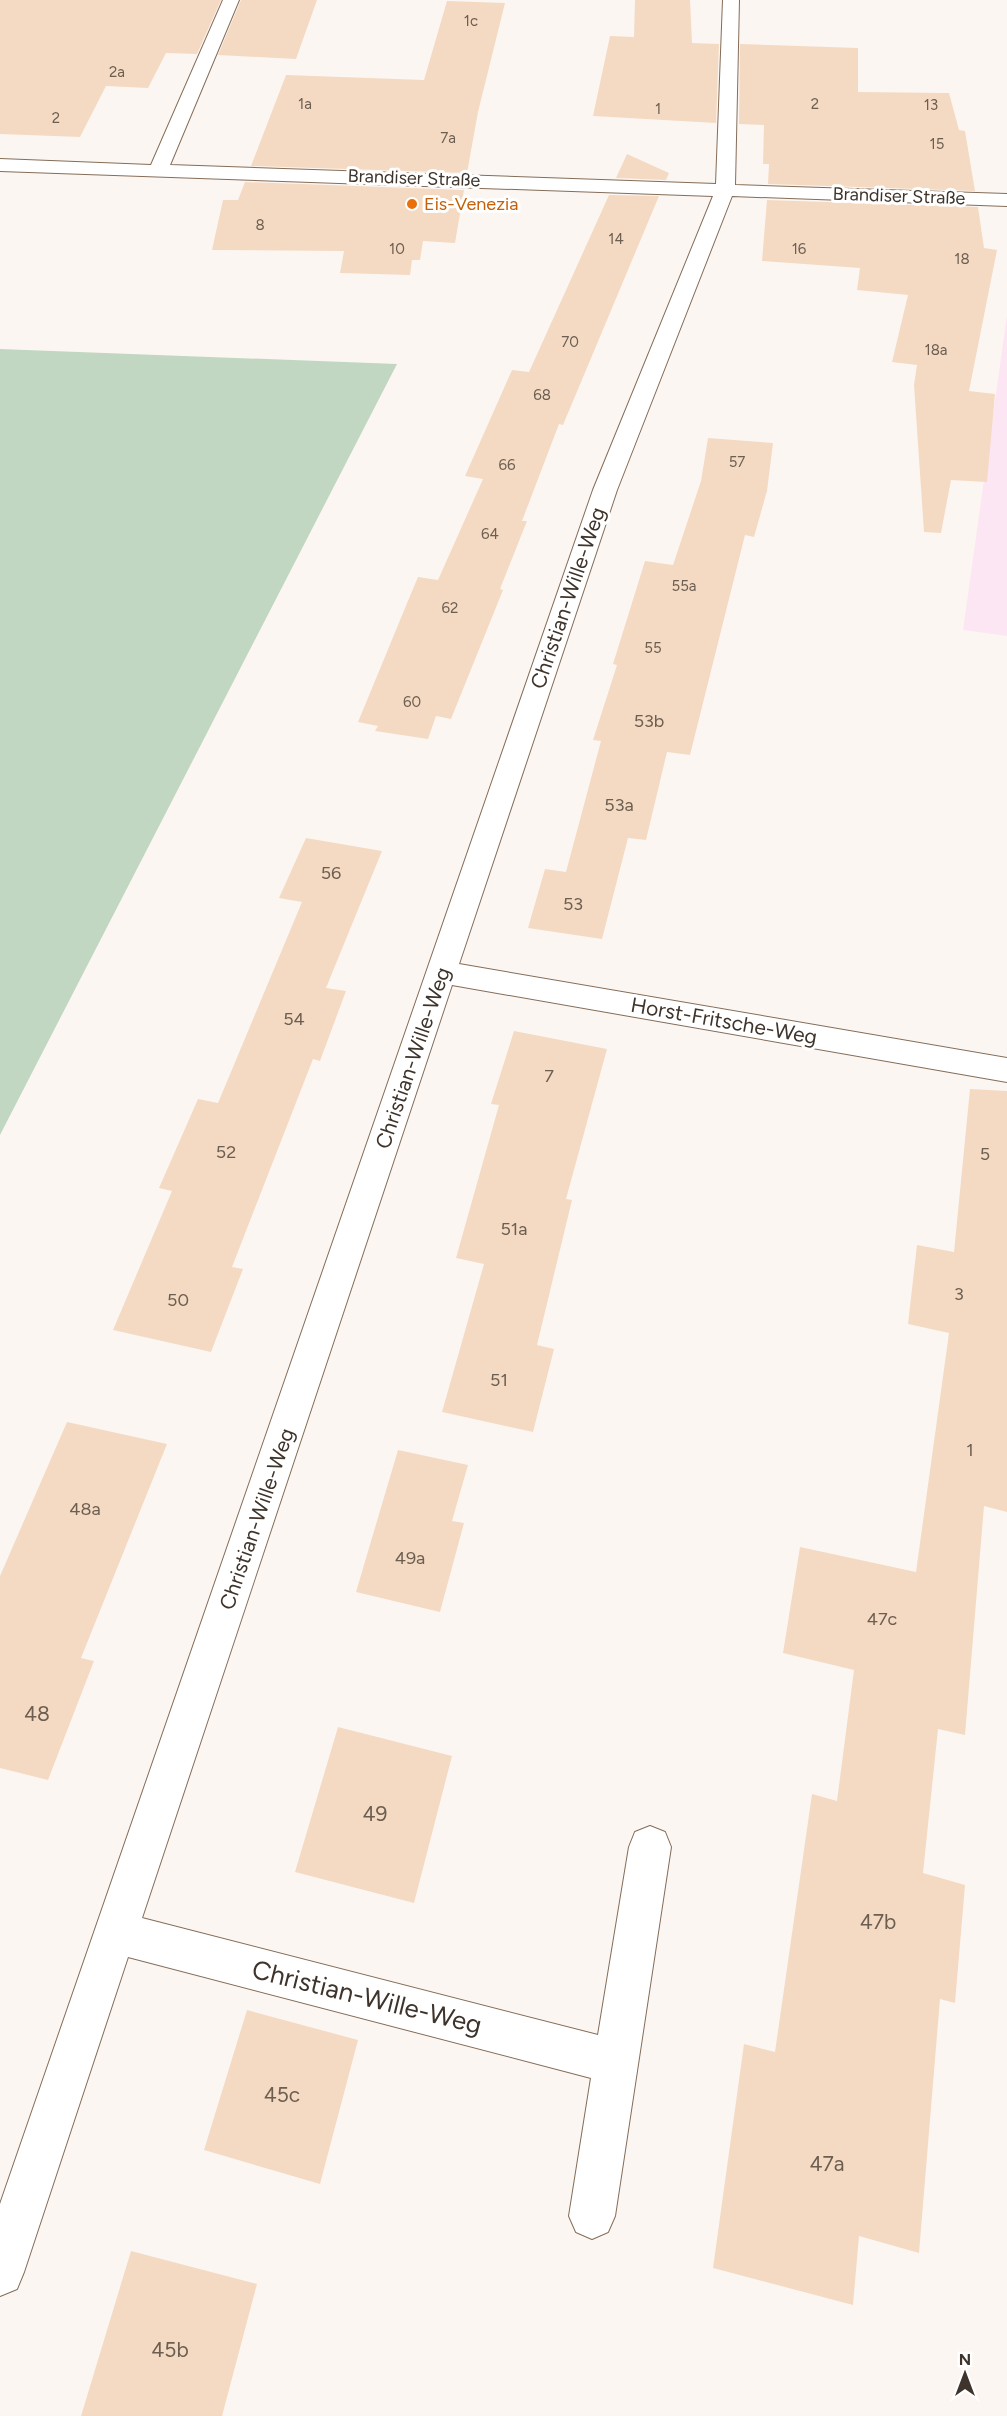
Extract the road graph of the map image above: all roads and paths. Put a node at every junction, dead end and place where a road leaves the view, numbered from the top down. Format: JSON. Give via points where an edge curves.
{"nodes":[{"id":1,"x":231,"y":0,"type":"edge"},
{"id":2,"x":731,"y":0,"type":"edge"},
{"id":3,"x":0,"y":165,"type":"edge"},
{"id":4,"x":159,"y":169,"type":"junction"},
{"id":5,"x":725,"y":189,"type":"junction"},
{"id":6,"x":1007,"y":200,"type":"edge"},
{"id":7,"x":442,"y":972,"type":"junction"},
{"id":8,"x":1007,"y":1070,"type":"edge"},
{"id":9,"x":650,"y":1847,"type":"dead end"},
{"id":10,"x":117,"y":1933,"type":"junction"},
{"id":11,"x":616,"y":2062,"type":"junction"},
{"id":12,"x":592,"y":2216,"type":"dead end"},
{"id":13,"x":0,"y":2272,"type":"edge"}],
"edges":[{"from":1,"to":4,"type":"street"},
{"from":2,"to":5,"type":"street","name":"Christian-Wille-Weg"},
{"from":3,"to":4,"type":"street","name":"Brandiser Straße"},
{"from":4,"to":5,"type":"street","name":"Brandiser Straße"},
{"from":5,"to":6,"type":"street","name":"Brandiser Straße"},
{"from":5,"to":7,"type":"street","name":"Christian-Wille-Weg","via":[[605,490]]},
{"from":7,"to":8,"type":"street","name":"Horst-Fritsche-Weg"},
{"from":7,"to":10,"type":"street","name":"Christian-Wille-Weg"},
{"from":9,"to":11,"type":"street"},
{"from":10,"to":11,"type":"street","name":"Christian-Wille-Weg"},
{"from":10,"to":13,"type":"street","name":"Christian-Wille-Weg"},
{"from":11,"to":12,"type":"street"}]}
